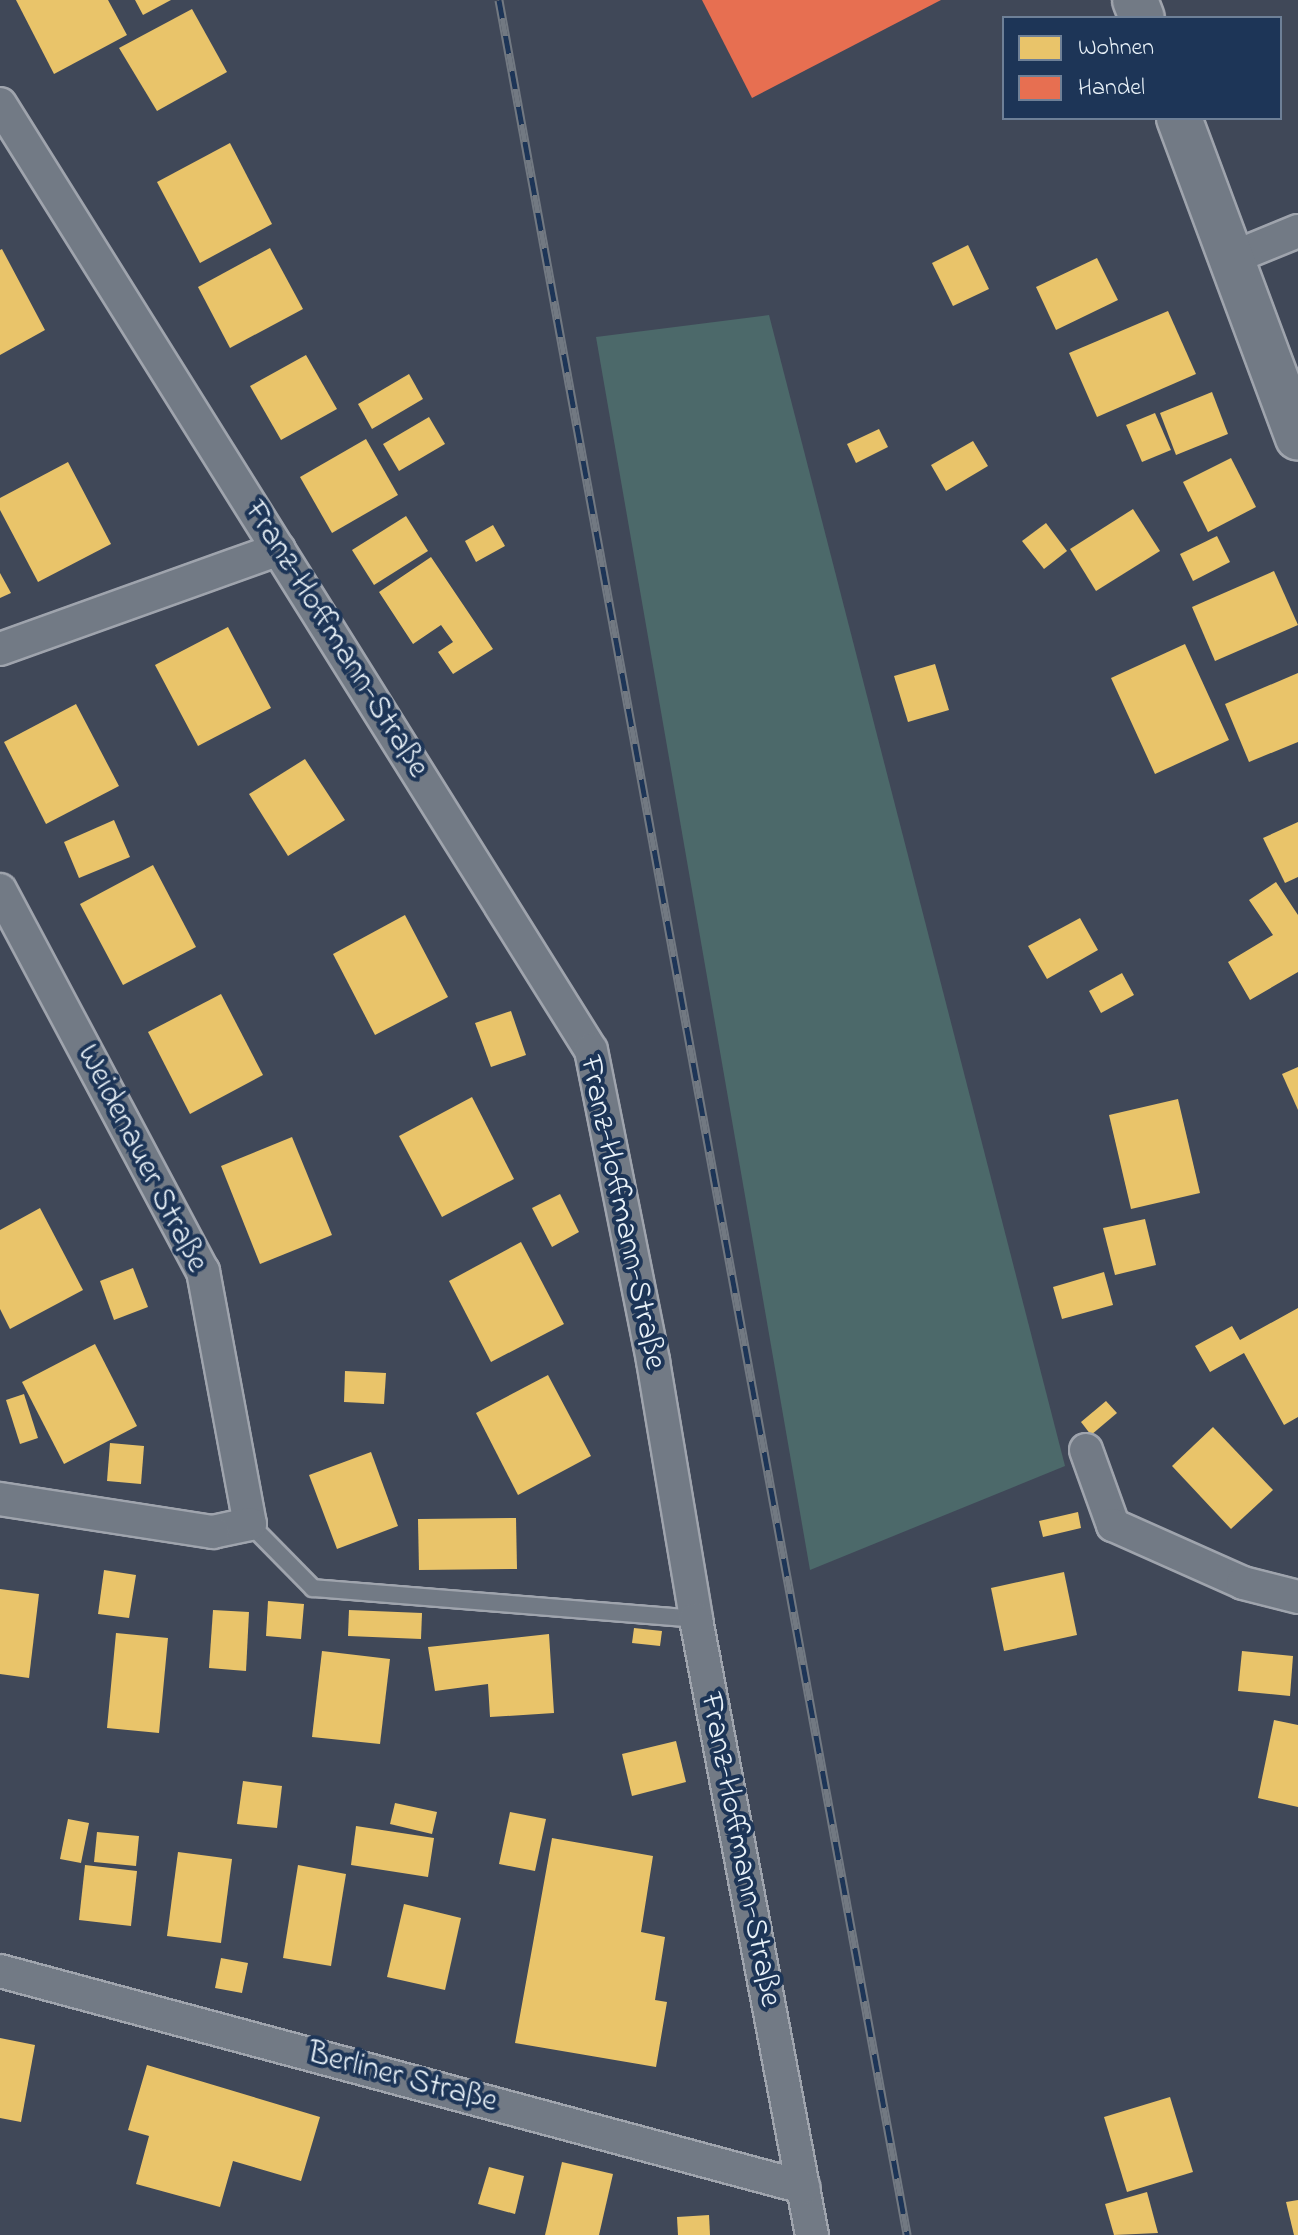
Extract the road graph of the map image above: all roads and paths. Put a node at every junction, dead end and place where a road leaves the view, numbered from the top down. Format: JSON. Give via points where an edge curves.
{"nodes":[{"id":1,"x":0,"y":104,"type":"edge"},
{"id":2,"x":1180,"y":120,"type":"edge"},
{"id":3,"x":13,"y":150,"type":"edge"},
{"id":4,"x":1298,"y":231,"type":"edge"},
{"id":5,"x":1232,"y":258,"type":"junction"},
{"id":6,"x":1298,"y":438,"type":"edge"},
{"id":7,"x":279,"y":549,"type":"junction"},
{"id":8,"x":0,"y":649,"type":"edge"},
{"id":9,"x":0,"y":890,"type":"edge"},
{"id":10,"x":1086,"y":1450,"type":"dead end"},
{"id":11,"x":0,"y":1499,"type":"edge"},
{"id":12,"x":250,"y":1524,"type":"junction"},
{"id":13,"x":1298,"y":1597,"type":"edge"},
{"id":14,"x":696,"y":1619,"type":"junction"},
{"id":15,"x":0,"y":1971,"type":"edge"},
{"id":16,"x":803,"y":2187,"type":"junction"},
{"id":17,"x":812,"y":2235,"type":"edge"}],
"edges":[{"from":1,"to":3,"type":"street","name":"Franz-Hoffmann-Straße"},
{"from":2,"to":5,"type":"main road"},
{"from":3,"to":7,"type":"street","name":"Franz-Hoffmann-Straße"},
{"from":4,"to":5,"type":"street"},
{"from":5,"to":6,"type":"main road"},
{"from":7,"to":8,"type":"street"},
{"from":7,"to":14,"type":"street","name":"Franz-Hoffmann-Straße","via":[[591,1050],[653,1361]]},
{"from":9,"to":12,"type":"street","name":"Weidenauer Straße","via":[[203,1271]]},
{"from":10,"to":13,"type":"street","via":[[1113,1525],[1243,1583]]},
{"from":11,"to":12,"type":"street","via":[[213,1532]]},
{"from":12,"to":14,"type":"lane","via":[[313,1588]]},
{"from":14,"to":16,"type":"street","name":"Franz-Hoffmann-Straße"},
{"from":15,"to":16,"type":"street","name":"Berliner Straße"},
{"from":16,"to":17,"type":"street","name":"Franz-Hoffmann-Straße"}]}
